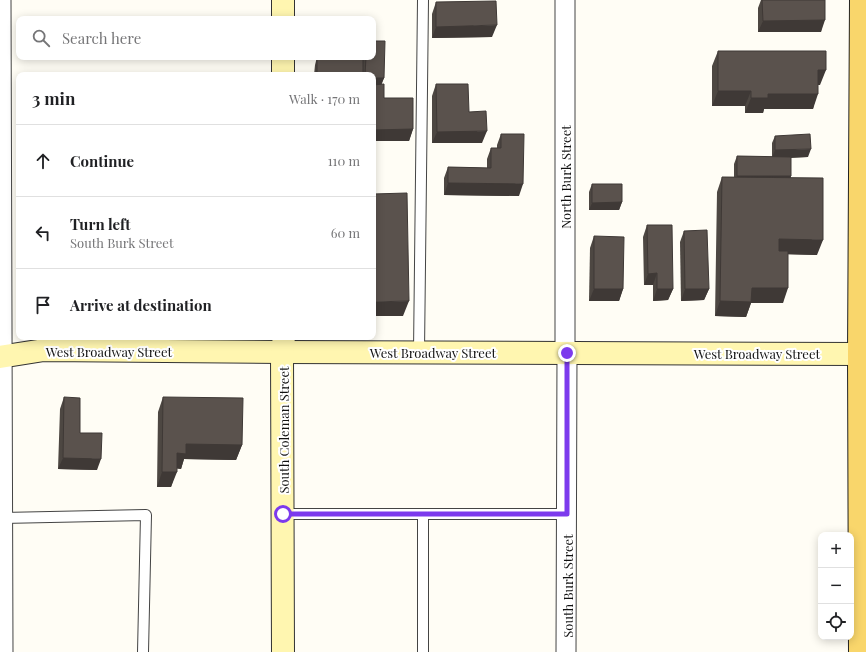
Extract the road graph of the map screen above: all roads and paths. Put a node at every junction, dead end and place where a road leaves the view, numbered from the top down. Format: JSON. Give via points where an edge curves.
{"nodes":[{"id":1,"x":1,"y":0,"type":"edge"},
{"id":2,"x":283,"y":0,"type":"edge"},
{"id":3,"x":423,"y":0,"type":"edge"},
{"id":4,"x":565,"y":0,"type":"edge"},
{"id":5,"x":861,"y":0,"type":"edge"},
{"id":6,"x":283,"y":16,"type":"edge"},
{"id":7,"x":283,"y":60,"type":"edge"},
{"id":8,"x":283,"y":72,"type":"edge"},
{"id":9,"x":863,"y":153,"type":"edge"},
{"id":10,"x":863,"y":215,"type":"edge"},
{"id":11,"x":283,"y":345,"type":"edge"},
{"id":12,"x":419,"y":352,"type":"junction"},
{"id":13,"x":567,"y":353,"type":"junction"},
{"id":14,"x":863,"y":354,"type":"edge"},
{"id":15,"x":1,"y":357,"type":"edge"},
{"id":16,"x":283,"y":514,"type":"junction"},
{"id":17,"x":423,"y":514,"type":"junction"},
{"id":18,"x":567,"y":514,"type":"junction"},
{"id":19,"x":2,"y":518,"type":"junction"},
{"id":20,"x":3,"y":652,"type":"edge"},
{"id":21,"x":143,"y":652,"type":"edge"},
{"id":22,"x":283,"y":652,"type":"edge"},
{"id":23,"x":423,"y":652,"type":"edge"},
{"id":24,"x":566,"y":652,"type":"edge"},
{"id":25,"x":860,"y":652,"type":"edge"}],
"edges":[{"from":1,"to":15,"type":"street"},
{"from":2,"to":6,"type":"main road"},
{"from":3,"to":12,"type":"lane"},
{"from":4,"to":13,"type":"street","name":"North Burk Street"},
{"from":5,"to":9,"type":"main road"},
{"from":7,"to":8,"type":"main road"},
{"from":9,"to":10,"type":"main road"},
{"from":10,"to":14,"type":"main road"},
{"from":11,"to":12,"type":"main road","name":"West Broadway Street"},
{"from":11,"to":15,"type":"main road","name":"West Broadway Street","via":[[44,350]]},
{"from":11,"to":16,"type":"main road","name":"South Coleman Street"},
{"from":12,"to":13,"type":"main road","name":"West Broadway Street"},
{"from":13,"to":14,"type":"main road","name":"West Broadway Street"},
{"from":13,"to":18,"type":"street","name":"South Burk Street"},
{"from":14,"to":25,"type":"main road"},
{"from":15,"to":19,"type":"street"},
{"from":16,"to":17,"type":"lane"},
{"from":16,"to":22,"type":"main road","name":"South Coleman Street"},
{"from":17,"to":18,"type":"lane"},
{"from":17,"to":23,"type":"lane"},
{"from":18,"to":24,"type":"street","name":"South Burk Street"},
{"from":19,"to":20,"type":"street"},
{"from":19,"to":21,"type":"lane","via":[[146,515]]}]}
